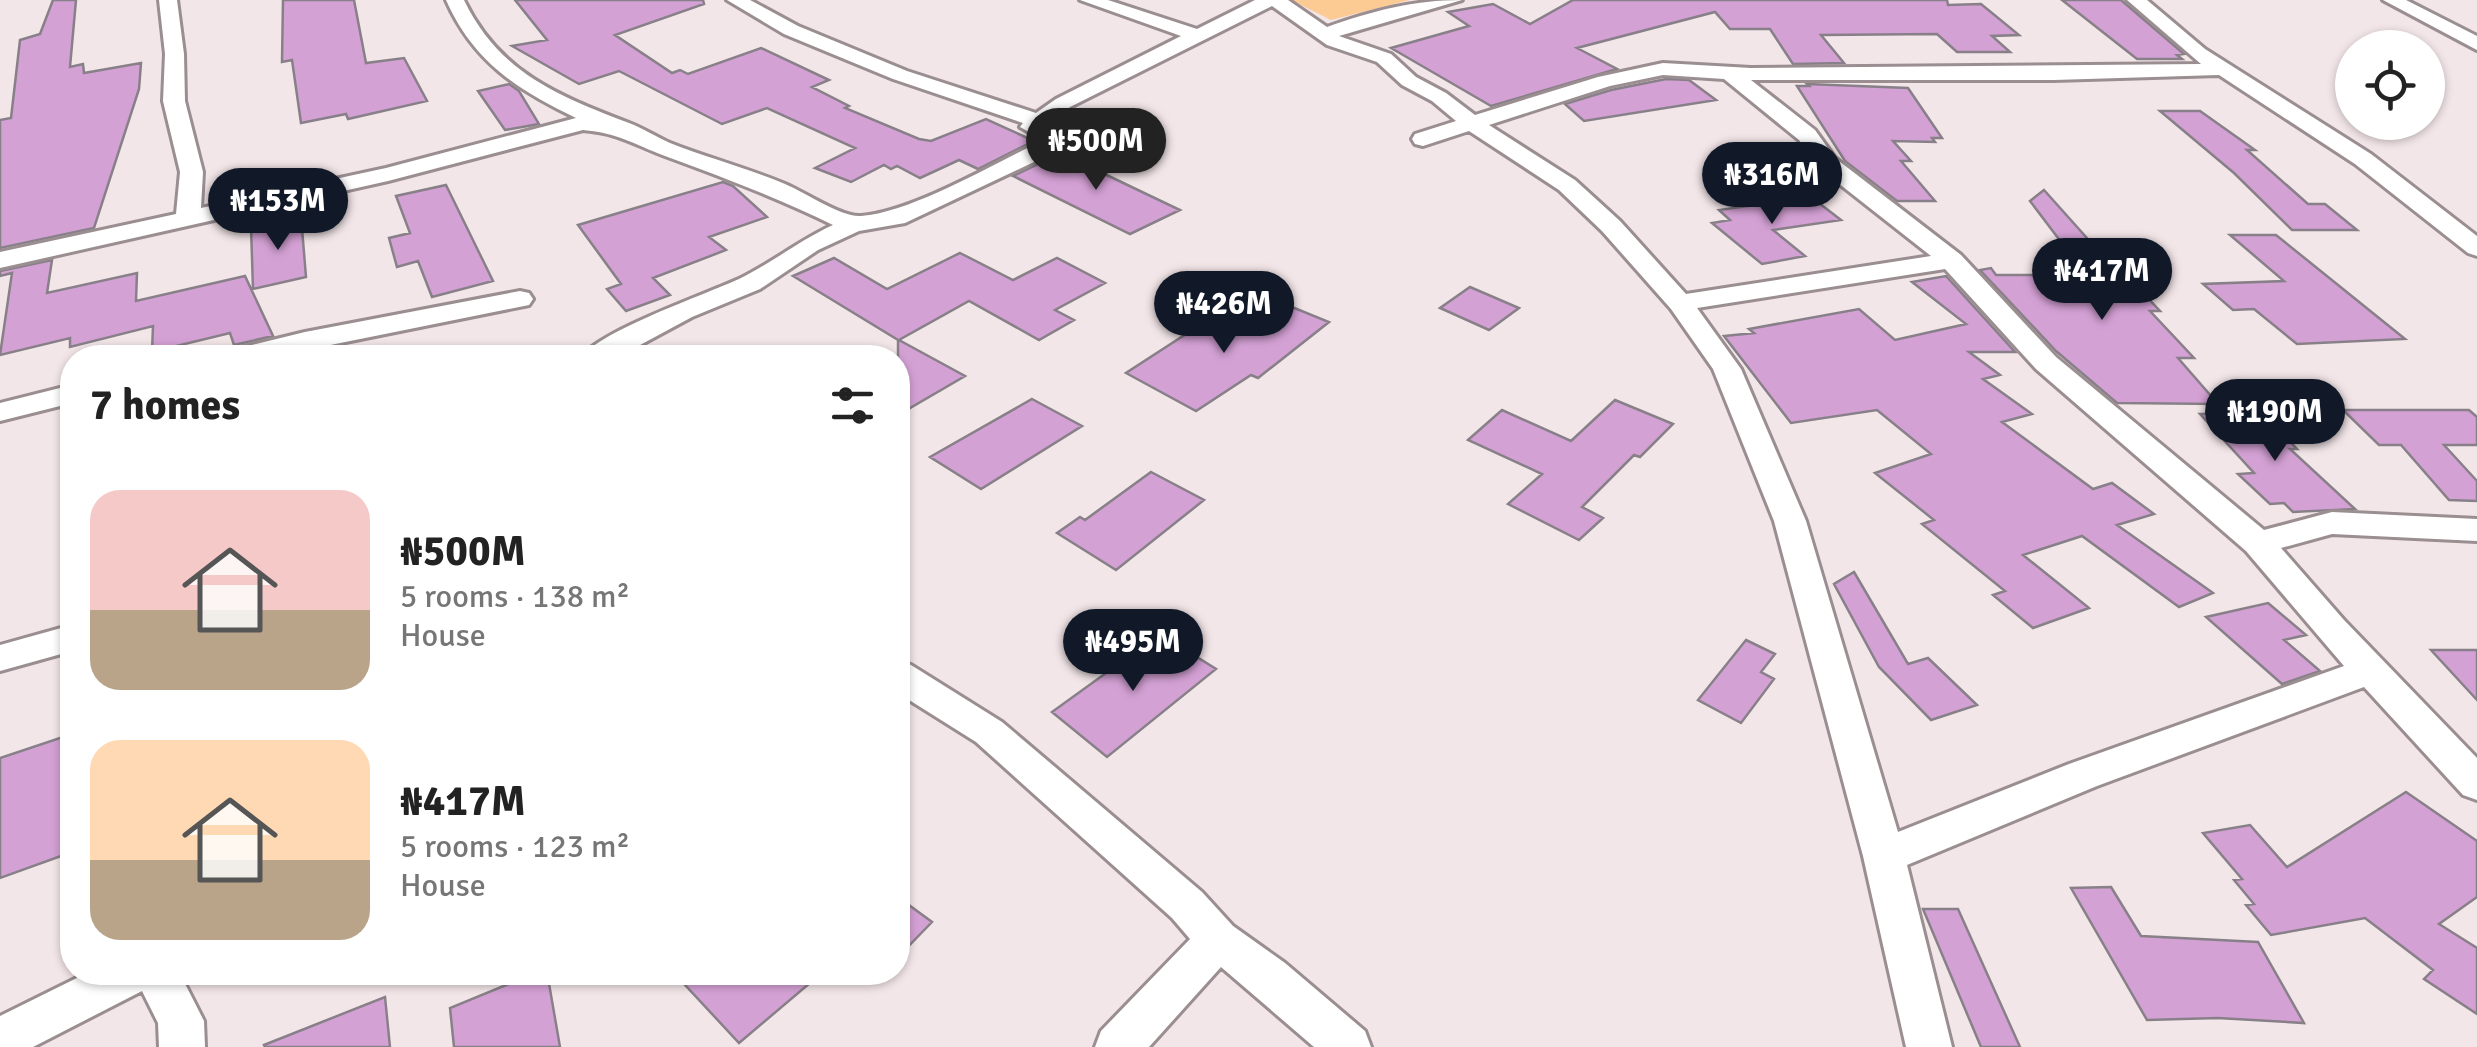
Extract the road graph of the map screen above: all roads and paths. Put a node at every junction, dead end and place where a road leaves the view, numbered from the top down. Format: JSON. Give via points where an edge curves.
{"nodes":[{"id":1,"x":168,"y":0,"type":"edge"},
{"id":2,"x":455,"y":0,"type":"edge"},
{"id":3,"x":736,"y":0,"type":"edge"},
{"id":4,"x":1089,"y":0,"type":"edge"},
{"id":5,"x":1272,"y":0,"type":"edge"},
{"id":6,"x":1453,"y":0,"type":"edge"},
{"id":7,"x":2136,"y":0,"type":"edge"},
{"id":8,"x":2392,"y":0,"type":"edge"},
{"id":9,"x":2477,"y":28,"type":"edge"},
{"id":10,"x":2452,"y":29,"type":"junction"},
{"id":11,"x":1326,"y":34,"type":"junction"},
{"id":12,"x":1197,"y":35,"type":"junction"},
{"id":13,"x":2477,"y":44,"type":"edge"},
{"id":14,"x":2222,"y":69,"type":"junction"},
{"id":15,"x":1728,"y":72,"type":"junction"},
{"id":16,"x":1038,"y":121,"type":"junction"},
{"id":17,"x":602,"y":122,"type":"junction"},
{"id":18,"x":1472,"y":123,"type":"junction"},
{"id":19,"x":1422,"y":139,"type":"dead end"},
{"id":20,"x":187,"y":216,"type":"junction"},
{"id":21,"x":853,"y":224,"type":"junction"},
{"id":22,"x":2477,"y":248,"type":"edge"},
{"id":23,"x":0,"y":260,"type":"edge"},
{"id":24,"x":1952,"y":260,"type":"junction"},
{"id":25,"x":520,"y":299,"type":"dead end"},
{"id":26,"x":1680,"y":303,"type":"junction"},
{"id":27,"x":289,"y":345,"type":"edge"},
{"id":28,"x":619,"y":345,"type":"edge"},
{"id":29,"x":60,"y":397,"type":"edge"},
{"id":30,"x":0,"y":412,"type":"edge"},
{"id":31,"x":2477,"y":530,"type":"edge"},
{"id":32,"x":2258,"y":544,"type":"junction"},
{"id":33,"x":60,"y":641,"type":"edge"},
{"id":34,"x":0,"y":658,"type":"edge"},
{"id":35,"x":2371,"y":670,"type":"junction"},
{"id":36,"x":910,"y":683,"type":"edge"},
{"id":37,"x":2477,"y":784,"type":"edge"},
{"id":38,"x":1884,"y":856,"type":"junction"},
{"id":39,"x":1218,"y":940,"type":"junction"},
{"id":40,"x":110,"y":985,"type":"edge"},
{"id":41,"x":162,"y":985,"type":"edge"},
{"id":42,"x":0,"y":1040,"type":"edge"},
{"id":43,"x":182,"y":1047,"type":"edge"},
{"id":44,"x":1118,"y":1047,"type":"edge"},
{"id":45,"x":1348,"y":1047,"type":"edge"},
{"id":46,"x":1928,"y":1047,"type":"edge"}],
"edges":[{"from":1,"to":20,"type":"street","via":[[173,98],[192,171]]},
{"from":2,"to":17,"type":"street","via":[[468,33],[502,69]]},
{"from":3,"to":16,"type":"street","via":[[900,75]]},
{"from":4,"to":12,"type":"street"},
{"from":5,"to":11,"type":"street"},
{"from":5,"to":12,"type":"street"},
{"from":6,"to":11,"type":"street"},
{"from":7,"to":14,"type":"street"},
{"from":8,"to":10,"type":"street"},
{"from":9,"to":10,"type":"street"},
{"from":10,"to":13,"type":"street"},
{"from":11,"to":18,"type":"street","via":[[1384,58]]},
{"from":12,"to":16,"type":"street"},
{"from":14,"to":15,"type":"street"},
{"from":14,"to":22,"type":"street","via":[[2364,159]]},
{"from":15,"to":18,"type":"street","via":[[1635,73]]},
{"from":15,"to":24,"type":"street","via":[[1807,136],[1827,164]]},
{"from":16,"to":21,"type":"street","via":[[1031,127],[1062,140],[896,218]]},
{"from":17,"to":20,"type":"street"},
{"from":17,"to":21,"type":"street"},
{"from":18,"to":19,"type":"street"},
{"from":18,"to":26,"type":"street","via":[[1567,185]]},
{"from":20,"to":23,"type":"street"},
{"from":21,"to":28,"type":"street","via":[[751,283]]},
{"from":24,"to":26,"type":"street"},
{"from":24,"to":32,"type":"street","via":[[2046,363]]},
{"from":25,"to":27,"type":"street"},
{"from":26,"to":38,"type":"street","via":[[1728,368],[1790,522]]},
{"from":29,"to":30,"type":"street"},
{"from":31,"to":32,"type":"street","via":[[2332,523]]},
{"from":32,"to":35,"type":"street"},
{"from":33,"to":34,"type":"street"},
{"from":35,"to":37,"type":"street"},
{"from":35,"to":38,"type":"street"},
{"from":36,"to":39,"type":"street","via":[[989,732],[1187,905]]},
{"from":38,"to":46,"type":"street"},
{"from":39,"to":44,"type":"street"},
{"from":39,"to":45,"type":"street"},
{"from":40,"to":42,"type":"street"},
{"from":41,"to":43,"type":"street","via":[[181,1021]]}]}
